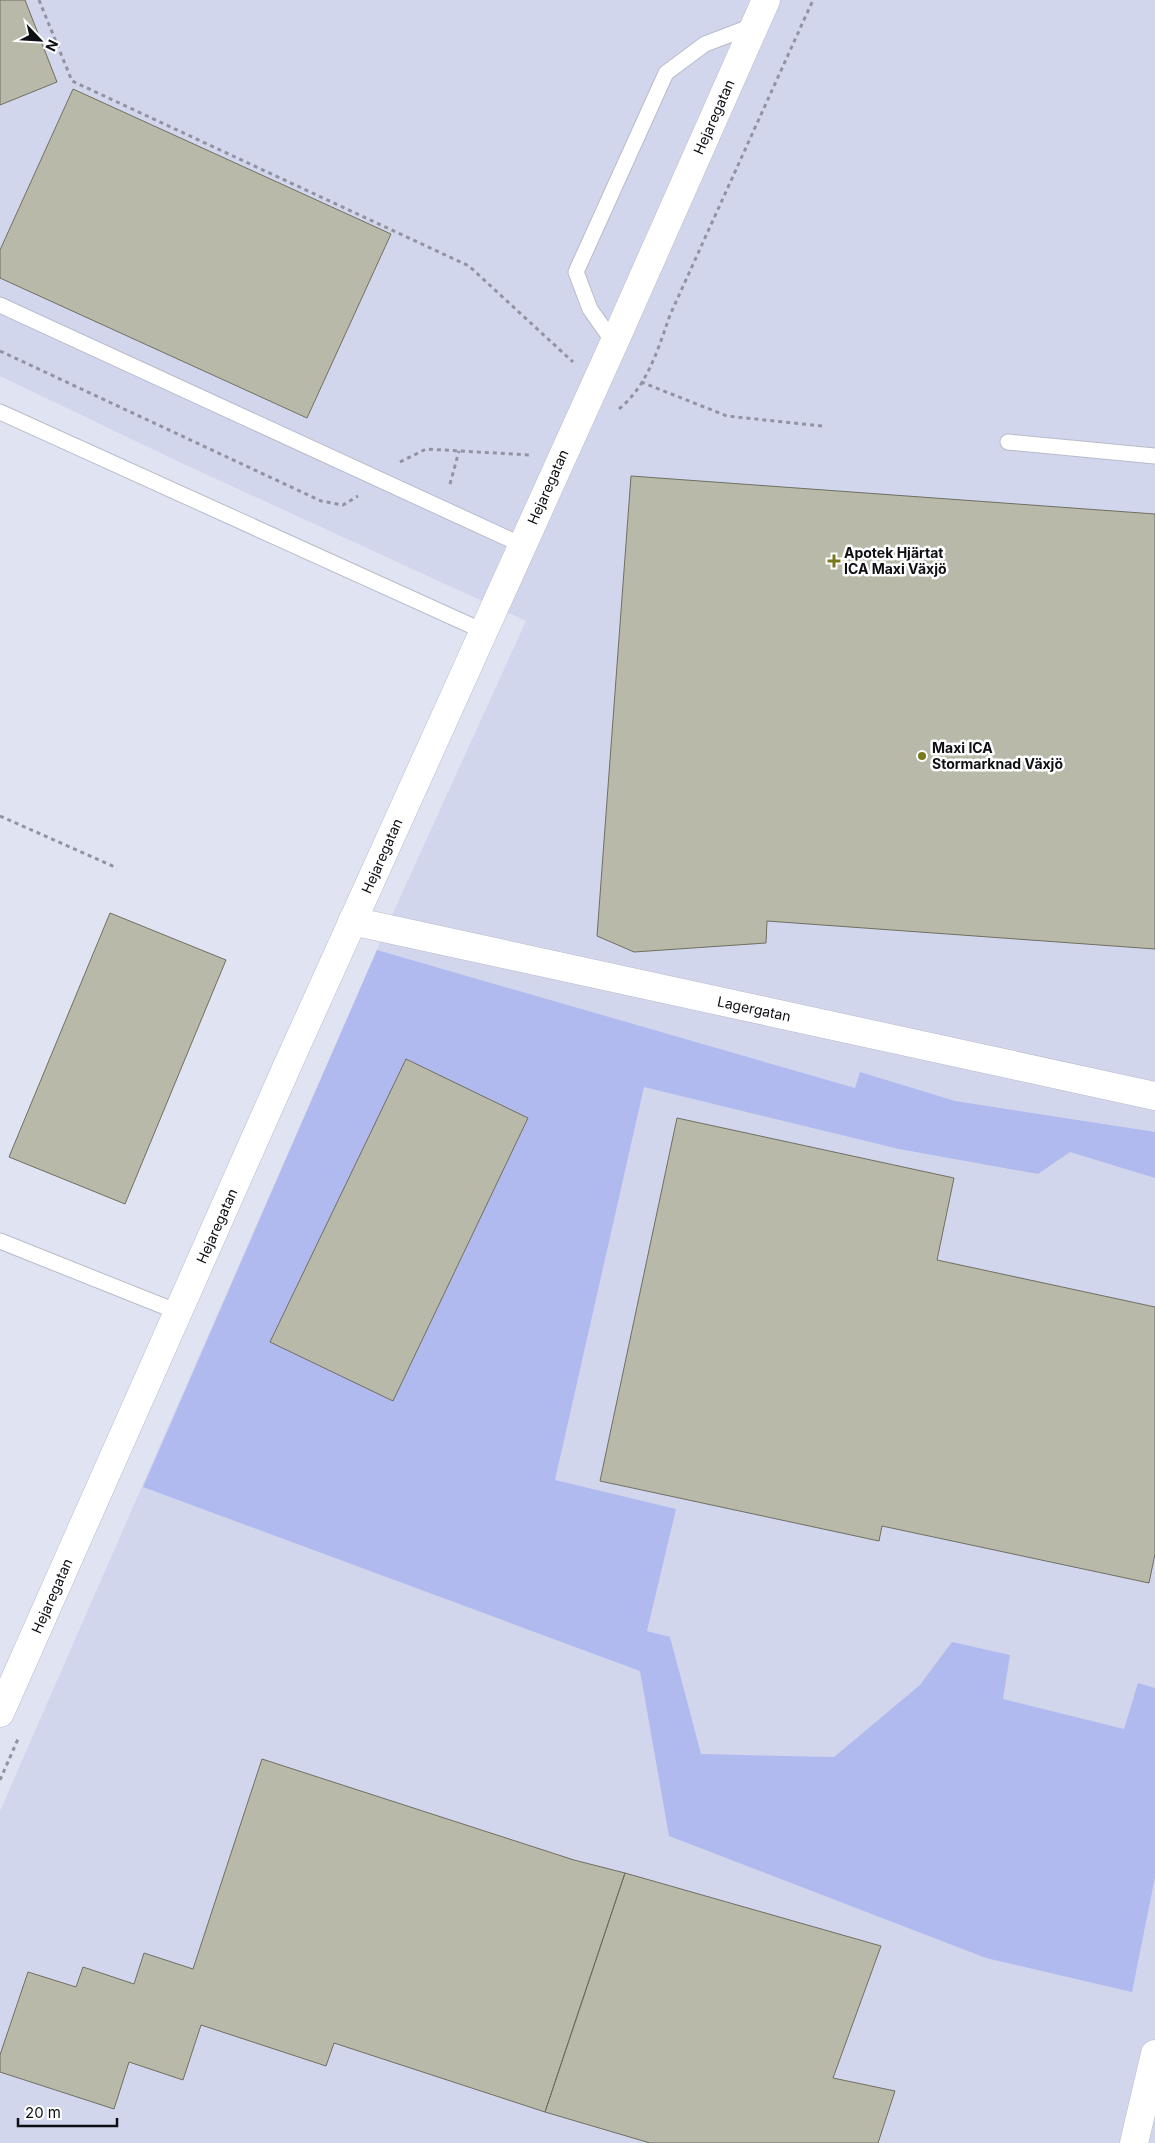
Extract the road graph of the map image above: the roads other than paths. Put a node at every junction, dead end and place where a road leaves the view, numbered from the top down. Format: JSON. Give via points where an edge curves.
{"nodes":[{"id":1,"x":766,"y":0,"type":"edge"},
{"id":2,"x":755,"y":25,"type":"junction"},
{"id":3,"x":0,"y":305,"type":"edge"},
{"id":4,"x":614,"y":343,"type":"junction"},
{"id":5,"x":0,"y":412,"type":"edge"},
{"id":6,"x":1008,"y":442,"type":"dead end"},
{"id":7,"x":1155,"y":456,"type":"edge"},
{"id":8,"x":522,"y":545,"type":"junction"},
{"id":9,"x":483,"y":631,"type":"junction"},
{"id":10,"x":352,"y":921,"type":"junction"},
{"id":11,"x":1155,"y":1096,"type":"edge"},
{"id":12,"x":0,"y":1242,"type":"edge"},
{"id":13,"x":178,"y":1312,"type":"junction"},
{"id":14,"x":0,"y":1713,"type":"edge"},
{"id":15,"x":1155,"y":2054,"type":"edge"},
{"id":16,"x":1134,"y":2143,"type":"edge"}],
"edges":[{"from":1,"to":2,"type":"street","name":"Hejaregatan"},
{"from":2,"to":4,"type":"street","name":"Hejaregatan"},
{"from":2,"to":4,"type":"lane","via":[[705,44],[666,73],[576,272],[590,309]]},
{"from":3,"to":8,"type":"lane"},
{"from":4,"to":8,"type":"street","name":"Hejaregatan"},
{"from":5,"to":9,"type":"lane"},
{"from":6,"to":7,"type":"lane"},
{"from":8,"to":9,"type":"street","name":"Hejaregatan"},
{"from":9,"to":10,"type":"street","name":"Hejaregatan"},
{"from":10,"to":11,"type":"street","name":"Lagergatan"},
{"from":10,"to":13,"type":"street","name":"Hejaregatan"},
{"from":12,"to":13,"type":"lane"},
{"from":13,"to":14,"type":"street","name":"Hejaregatan"},
{"from":15,"to":16,"type":"street"}]}
